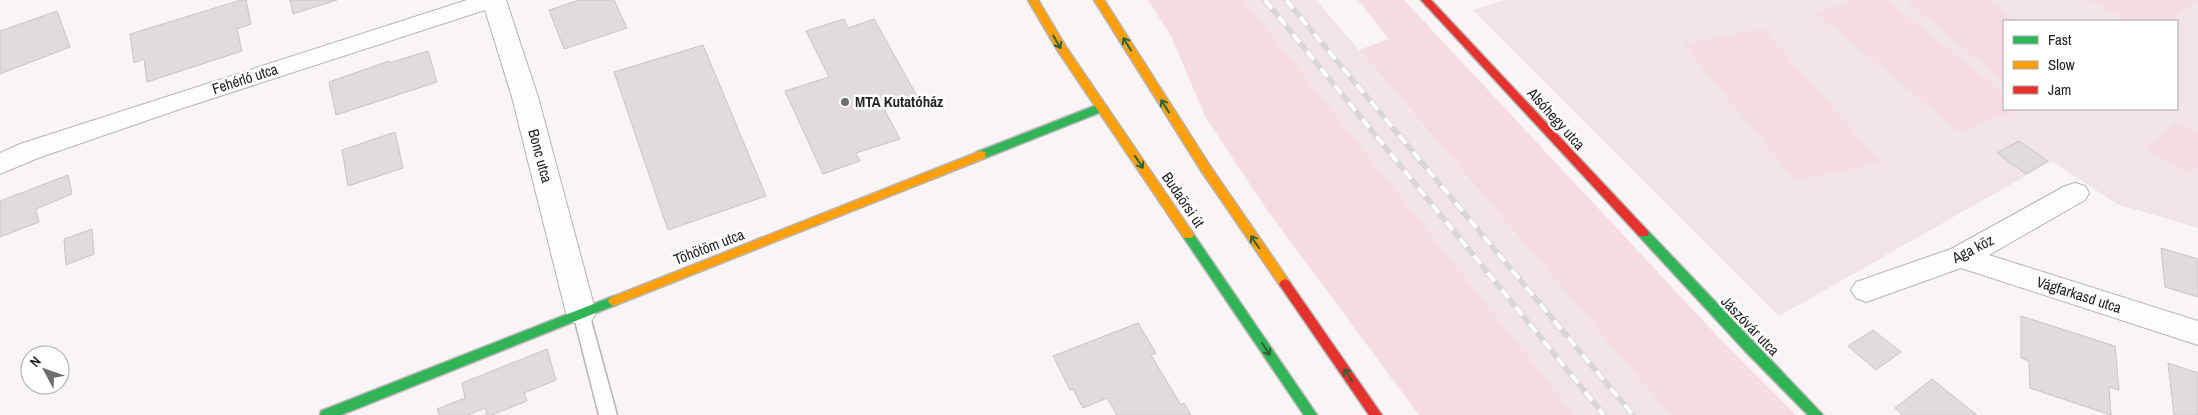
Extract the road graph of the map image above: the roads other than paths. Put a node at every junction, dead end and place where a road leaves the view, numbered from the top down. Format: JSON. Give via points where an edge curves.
{"nodes":[{"id":1,"x":493,"y":0,"type":"edge"},
{"id":2,"x":1033,"y":0,"type":"edge"},
{"id":3,"x":1099,"y":0,"type":"edge"},
{"id":4,"x":1426,"y":0,"type":"edge"},
{"id":5,"x":1102,"y":107,"type":"junction"},
{"id":6,"x":0,"y":164,"type":"edge"},
{"id":7,"x":2075,"y":193,"type":"dead end"},
{"id":8,"x":1664,"y":257,"type":"joint"},
{"id":9,"x":1961,"y":257,"type":"junction"},
{"id":10,"x":1866,"y":290,"type":"dead end"},
{"id":11,"x":582,"y":313,"type":"junction"},
{"id":12,"x":2198,"y":333,"type":"edge"},
{"id":13,"x":326,"y":415,"type":"edge"},
{"id":14,"x":608,"y":415,"type":"edge"},
{"id":15,"x":1310,"y":415,"type":"edge"},
{"id":16,"x":1376,"y":415,"type":"edge"},
{"id":17,"x":1817,"y":415,"type":"edge"}],
"edges":[{"from":1,"to":6,"type":"street","name":"Fehérló utca","via":[[171,102]]},
{"from":1,"to":11,"type":"street","name":"Bonc utca","via":[[525,97]]},
{"from":2,"to":5,"type":"street","name":"Budaörsi út","one_way":true,"via":[[1062,50]]},
{"from":16,"to":3,"type":"street","one_way":true,"via":[[1206,169]]},
{"from":4,"to":8,"type":"street","name":"Alsóhegy utca"},
{"from":5,"to":11,"type":"street","name":"Töhötöm utca"},
{"from":5,"to":15,"type":"street","name":"Budaörsi út","one_way":true},
{"from":7,"to":9,"type":"street","name":"Aga köz"},
{"from":8,"to":17,"type":"street","name":"Jászóvár utca"},
{"from":9,"to":10,"type":"street","name":"Aga köz"},
{"from":9,"to":12,"type":"street","name":"Vágfarkasd utca"},
{"from":11,"to":13,"type":"street","name":"Töhötöm utca"},
{"from":11,"to":14,"type":"lane"}]}
